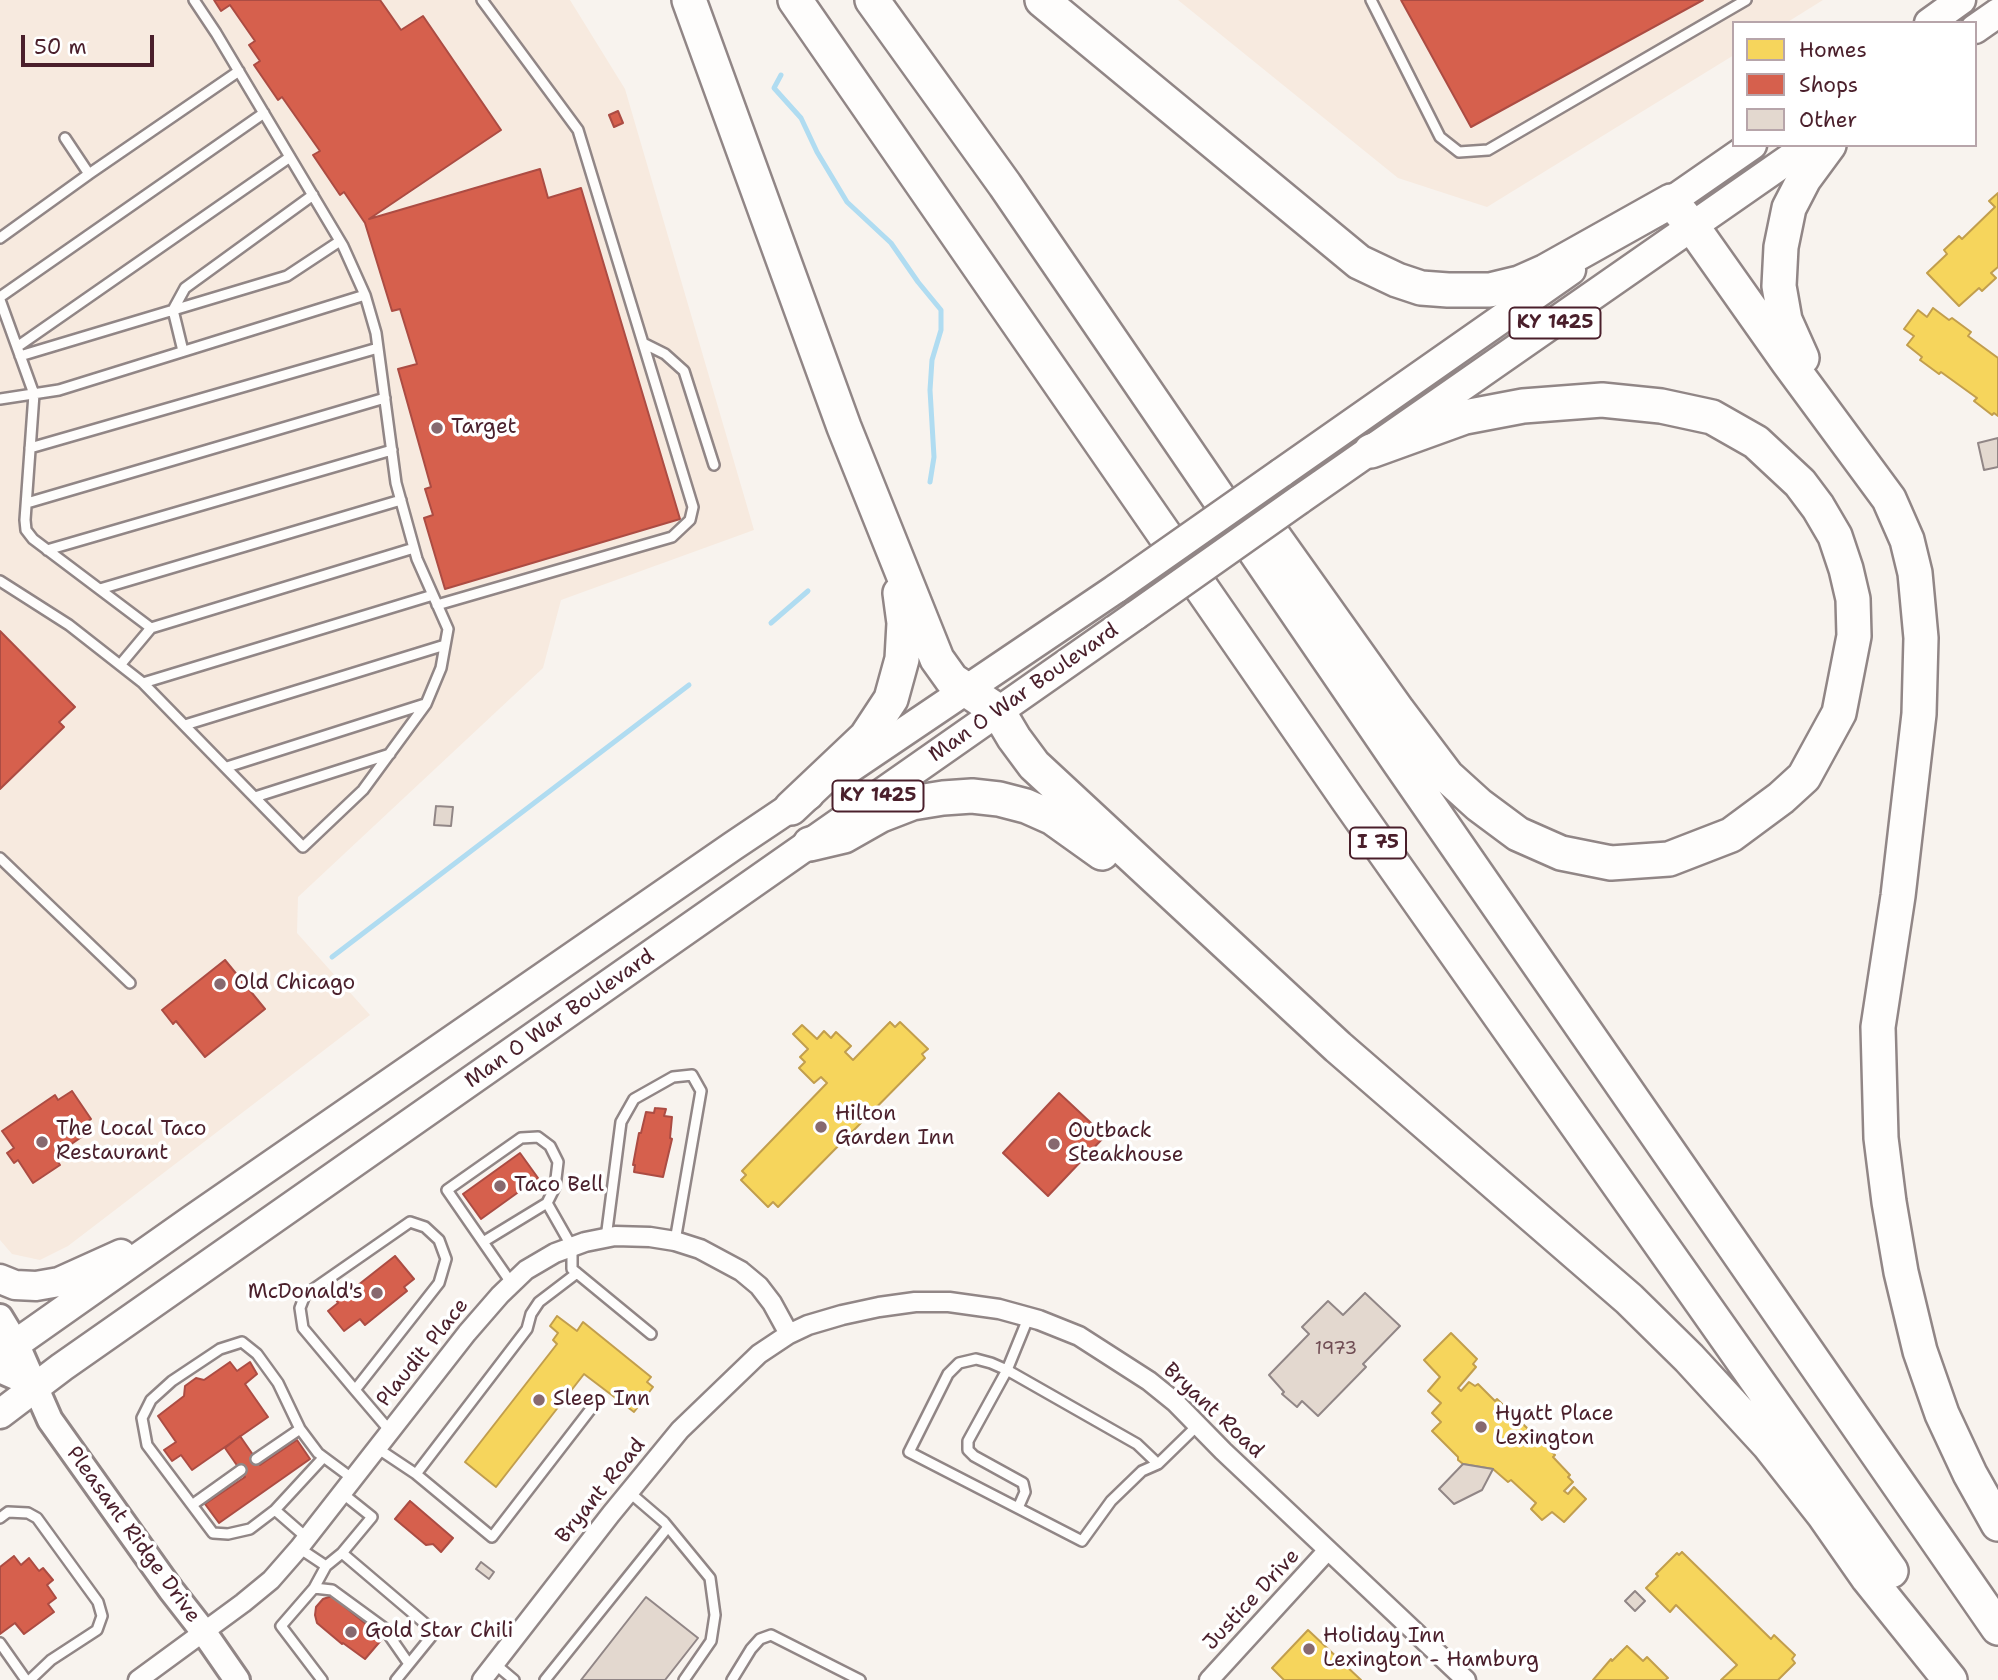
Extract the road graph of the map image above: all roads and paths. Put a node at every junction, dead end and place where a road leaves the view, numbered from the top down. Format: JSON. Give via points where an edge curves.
{"nodes":[{"id":1,"x":194,"y":0,"type":"edge"},
{"id":2,"x":482,"y":0,"type":"edge"},
{"id":3,"x":689,"y":0,"type":"edge"},
{"id":4,"x":795,"y":0,"type":"edge"},
{"id":5,"x":872,"y":0,"type":"edge"},
{"id":6,"x":1042,"y":0,"type":"edge"},
{"id":7,"x":1371,"y":0,"type":"edge"},
{"id":8,"x":1746,"y":0,"type":"edge"},
{"id":9,"x":1961,"y":0,"type":"edge"},
{"id":10,"x":1998,"y":13,"type":"edge"},
{"id":11,"x":1932,"y":21,"type":"edge"},
{"id":12,"x":1977,"y":28,"type":"edge"},
{"id":13,"x":239,"y":71,"type":"junction"},
{"id":14,"x":264,"y":113,"type":"junction"},
{"id":15,"x":65,"y":138,"type":"dead end"},
{"id":16,"x":1749,"y":147,"type":"edge"},
{"id":17,"x":1806,"y":147,"type":"edge"},
{"id":18,"x":1828,"y":147,"type":"edge"},
{"id":19,"x":290,"y":157,"type":"junction"},
{"id":20,"x":89,"y":174,"type":"junction"},
{"id":21,"x":1005,"y":185,"type":"junction"},
{"id":22,"x":313,"y":195,"type":"junction"},
{"id":23,"x":1671,"y":201,"type":"junction"},
{"id":24,"x":1692,"y":226,"type":"junction"},
{"id":25,"x":0,"y":238,"type":"edge"},
{"id":26,"x":340,"y":242,"type":"junction"},
{"id":27,"x":365,"y":295,"type":"junction"},
{"id":28,"x":0,"y":299,"type":"edge"},
{"id":29,"x":173,"y":310,"type":"junction"},
{"id":30,"x":643,"y":343,"type":"junction"},
{"id":31,"x":378,"y":348,"type":"junction"},
{"id":32,"x":19,"y":351,"type":"junction"},
{"id":33,"x":184,"y":351,"type":"junction"},
{"id":34,"x":34,"y":394,"type":"junction"},
{"id":35,"x":385,"y":398,"type":"junction"},
{"id":36,"x":0,"y":399,"type":"edge"},
{"id":37,"x":1842,"y":434,"type":"junction"},
{"id":38,"x":30,"y":448,"type":"junction"},
{"id":39,"x":392,"y":450,"type":"junction"},
{"id":40,"x":1371,"y":451,"type":"junction"},
{"id":41,"x":714,"y":465,"type":"dead end"},
{"id":42,"x":401,"y":499,"type":"junction"},
{"id":43,"x":27,"y":503,"type":"junction"},
{"id":44,"x":883,"y":523,"type":"junction"},
{"id":45,"x":414,"y":548,"type":"junction"},
{"id":46,"x":47,"y":550,"type":"junction"},
{"id":47,"x":0,"y":581,"type":"edge"},
{"id":48,"x":100,"y":589,"type":"junction"},
{"id":49,"x":435,"y":600,"type":"junction"},
{"id":50,"x":151,"y":628,"type":"junction"},
{"id":51,"x":445,"y":645,"type":"junction"},
{"id":52,"x":120,"y":665,"type":"junction"},
{"id":53,"x":143,"y":682,"type":"junction"},
{"id":54,"x":967,"y":691,"type":"junction"},
{"id":55,"x":426,"y":704,"type":"junction"},
{"id":56,"x":998,"y":711,"type":"junction"},
{"id":57,"x":185,"y":725,"type":"junction"},
{"id":58,"x":390,"y":754,"type":"junction"},
{"id":59,"x":227,"y":767,"type":"junction"},
{"id":60,"x":255,"y":797,"type":"junction"},
{"id":61,"x":791,"y":808,"type":"junction"},
{"id":62,"x":810,"y":844,"type":"junction"},
{"id":63,"x":0,"y":858,"type":"edge"},
{"id":64,"x":130,"y":983,"type":"dead end"},
{"id":65,"x":1311,"y":1021,"type":"junction"},
{"id":66,"x":547,"y":1203,"type":"junction"},
{"id":67,"x":193,"y":1219,"type":"junction"},
{"id":68,"x":606,"y":1238,"type":"junction"},
{"id":69,"x":675,"y":1241,"type":"junction"},
{"id":70,"x":483,"y":1242,"type":"junction"},
{"id":71,"x":572,"y":1247,"type":"junction"},
{"id":72,"x":577,"y":1273,"type":"junction"},
{"id":73,"x":0,"y":1279,"type":"edge"},
{"id":74,"x":512,"y":1284,"type":"junction"},
{"id":75,"x":0,"y":1317,"type":"edge"},
{"id":76,"x":1029,"y":1317,"type":"junction"},
{"id":77,"x":651,"y":1334,"type":"dead end"},
{"id":78,"x":789,"y":1334,"type":"junction"},
{"id":79,"x":8,"y":1350,"type":"edge"},
{"id":80,"x":0,"y":1370,"type":"edge"},
{"id":81,"x":1007,"y":1370,"type":"junction"},
{"id":82,"x":36,"y":1386,"type":"junction"},
{"id":83,"x":355,"y":1390,"type":"junction"},
{"id":84,"x":590,"y":1410,"type":"dead end"},
{"id":85,"x":0,"y":1414,"type":"edge"},
{"id":86,"x":1198,"y":1425,"type":"junction"},
{"id":87,"x":299,"y":1429,"type":"junction"},
{"id":88,"x":390,"y":1432,"type":"junction"},
{"id":89,"x":377,"y":1448,"type":"junction"},
{"id":90,"x":323,"y":1458,"type":"junction"},
{"id":91,"x":256,"y":1459,"type":"dead end"},
{"id":92,"x":1158,"y":1464,"type":"junction"},
{"id":93,"x":241,"y":1471,"type":"dead end"},
{"id":94,"x":416,"y":1474,"type":"junction"},
{"id":95,"x":347,"y":1486,"type":"junction"},
{"id":96,"x":629,"y":1492,"type":"junction"},
{"id":97,"x":192,"y":1505,"type":"junction"},
{"id":98,"x":1018,"y":1508,"type":"junction"},
{"id":99,"x":275,"y":1510,"type":"junction"},
{"id":100,"x":0,"y":1518,"type":"edge"},
{"id":101,"x":1998,"y":1524,"type":"edge"},
{"id":102,"x":668,"y":1527,"type":"junction"},
{"id":103,"x":303,"y":1543,"type":"junction"},
{"id":104,"x":1328,"y":1550,"type":"junction"},
{"id":105,"x":342,"y":1553,"type":"junction"},
{"id":106,"x":326,"y":1566,"type":"junction"},
{"id":107,"x":314,"y":1588,"type":"junction"},
{"id":108,"x":1998,"y":1628,"type":"edge"},
{"id":109,"x":203,"y":1631,"type":"junction"},
{"id":110,"x":0,"y":1643,"type":"edge"},
{"id":111,"x":409,"y":1664,"type":"junction"},
{"id":112,"x":495,"y":1664,"type":"junction"},
{"id":113,"x":28,"y":1680,"type":"edge"},
{"id":114,"x":138,"y":1680,"type":"edge"},
{"id":115,"x":237,"y":1680,"type":"edge"},
{"id":116,"x":322,"y":1680,"type":"edge"},
{"id":117,"x":396,"y":1680,"type":"edge"},
{"id":118,"x":482,"y":1680,"type":"edge"},
{"id":119,"x":514,"y":1680,"type":"edge"},
{"id":120,"x":545,"y":1680,"type":"edge"},
{"id":121,"x":684,"y":1680,"type":"edge"},
{"id":122,"x":732,"y":1680,"type":"edge"},
{"id":123,"x":860,"y":1680,"type":"edge"},
{"id":124,"x":1210,"y":1680,"type":"edge"},
{"id":125,"x":1466,"y":1680,"type":"edge"},
{"id":126,"x":1950,"y":1680,"type":"edge"},
{"id":127,"x":1968,"y":1680,"type":"edge"}],
"edges":[{"from":1,"to":13,"type":"lane"},
{"from":2,"to":30,"type":"lane","via":[[578,130]]},
{"from":3,"to":44,"type":"highway"},
{"from":4,"to":127,"type":"highway","number":"I 75","via":[[1348,800]]},
{"from":5,"to":21,"type":"highway"},
{"from":6,"to":23,"type":"highway","via":[[1359,262],[1421,288],[1490,290],[1519,282]]},
{"from":7,"to":8,"type":"lane","via":[[1440,137],[1459,152],[1488,150]]},
{"from":9,"to":11,"type":"main road"},
{"from":10,"to":12,"type":"main road"},
{"from":13,"to":14,"type":"lane"},
{"from":13,"to":20,"type":"lane"},
{"from":14,"to":19,"type":"lane"},
{"from":14,"to":28,"type":"lane"},
{"from":15,"to":20,"type":"lane"},
{"from":16,"to":23,"type":"main road","name":"Man O War Boulevard","number":"KY 1425"},
{"from":17,"to":24,"type":"main road","name":"Man O War Boulevard","number":"KY 1425"},
{"from":18,"to":37,"type":"highway","via":[[1789,208],[1779,286],[1796,348]]},
{"from":19,"to":22,"type":"lane"},
{"from":19,"to":32,"type":"lane"},
{"from":20,"to":25,"type":"lane"},
{"from":21,"to":40,"type":"highway","via":[[1165,383],[1447,776],[1499,820],[1561,853],[1611,863],[1669,859],[1731,835],[1782,799],[1804,777],[1839,713],[1854,636],[1853,599],[1835,537],[1818,507],[1800,483],[1756,442],[1712,417],[1661,405],[1602,400],[1523,405],[1465,417]]},
{"from":21,"to":108,"type":"highway"},
{"from":22,"to":26,"type":"lane"},
{"from":22,"to":29,"type":"lane","via":[[185,288]]},
{"from":23,"to":24,"type":"highway"},
{"from":23,"to":54,"type":"main road","name":"Man O War Boulevard","number":"KY 1425","bridge":true},
{"from":24,"to":37,"type":"highway"},
{"from":24,"to":40,"type":"main road","name":"Man O War Boulevard","number":"KY 1425"},
{"from":26,"to":27,"type":"lane"},
{"from":26,"to":29,"type":"lane","via":[[287,276]]},
{"from":27,"to":31,"type":"lane"},
{"from":27,"to":33,"type":"lane"},
{"from":28,"to":32,"type":"lane"},
{"from":29,"to":32,"type":"lane"},
{"from":29,"to":33,"type":"lane"},
{"from":30,"to":41,"type":"lane","via":[[684,371]]},
{"from":30,"to":49,"type":"lane","via":[[693,507],[690,520],[672,537]]},
{"from":31,"to":35,"type":"lane"},
{"from":31,"to":38,"type":"lane"},
{"from":32,"to":34,"type":"lane"},
{"from":33,"to":34,"type":"lane"},
{"from":34,"to":36,"type":"lane"},
{"from":34,"to":38,"type":"lane"},
{"from":35,"to":39,"type":"lane"},
{"from":35,"to":43,"type":"lane"},
{"from":37,"to":101,"type":"highway","via":[[1889,499],[1907,540],[1921,638],[1919,714],[1878,1027],[1881,1138],[1889,1202],[1920,1351],[1942,1414]]},
{"from":38,"to":43,"type":"lane"},
{"from":39,"to":42,"type":"lane"},
{"from":39,"to":46,"type":"lane"},
{"from":40,"to":56,"type":"main road","name":"Man O War Boulevard","number":"KY 1425","bridge":true},
{"from":42,"to":45,"type":"lane"},
{"from":42,"to":48,"type":"lane"},
{"from":43,"to":46,"type":"lane","via":[[26,530]]},
{"from":44,"to":54,"type":"highway","via":[[937,659]]},
{"from":44,"to":61,"type":"highway","via":[[904,622],[898,678],[891,699],[866,737]]},
{"from":45,"to":49,"type":"lane"},
{"from":45,"to":50,"type":"lane"},
{"from":46,"to":48,"type":"lane"},
{"from":47,"to":52,"type":"lane","via":[[69,625]]},
{"from":48,"to":50,"type":"lane"},
{"from":49,"to":51,"type":"lane","via":[[447,629]]},
{"from":49,"to":53,"type":"lane"},
{"from":50,"to":52,"type":"lane"},
{"from":51,"to":55,"type":"lane"},
{"from":51,"to":57,"type":"lane"},
{"from":52,"to":53,"type":"lane"},
{"from":53,"to":57,"type":"lane"},
{"from":54,"to":56,"type":"highway"},
{"from":54,"to":61,"type":"main road","name":"Man O War Boulevard","number":"KY 1425"},
{"from":55,"to":58,"type":"lane"},
{"from":55,"to":59,"type":"lane"},
{"from":56,"to":62,"type":"main road","name":"Man O War Boulevard","number":"KY 1425"},
{"from":56,"to":65,"type":"highway","via":[[1034,765]]},
{"from":57,"to":59,"type":"lane"},
{"from":58,"to":60,"type":"lane"},
{"from":58,"to":60,"type":"lane","via":[[363,790],[303,847]]},
{"from":59,"to":60,"type":"lane"},
{"from":61,"to":67,"type":"main road","name":"Man O War Boulevard","number":"KY 1425"},
{"from":62,"to":65,"type":"highway","via":[[844,836],[912,803],[972,796],[1026,806],[1080,836]]},
{"from":62,"to":82,"type":"main road","name":"Man O War Boulevard","number":"KY 1425"},
{"from":63,"to":64,"type":"lane"},
{"from":65,"to":126,"type":"highway","via":[[1629,1299],[1689,1358],[1769,1445]]},
{"from":66,"to":70,"type":"lane"},
{"from":66,"to":70,"type":"lane","via":[[555,1187],[558,1162],[550,1146],[538,1137],[521,1138],[447,1190]]},
{"from":66,"to":71,"type":"lane"},
{"from":67,"to":73,"type":"main road","via":[[59,1282],[15,1285]]},
{"from":67,"to":79,"type":"main road","name":"Man O War Boulevard"},
{"from":68,"to":69,"type":"street","name":"Plaudit Place"},
{"from":68,"to":69,"type":"lane","via":[[621,1122],[634,1099],[673,1077],[692,1075],[701,1091]]},
{"from":68,"to":71,"type":"street","name":"Plaudit Place"},
{"from":69,"to":78,"type":"street","name":"Plaudit Place","via":[[741,1271],[772,1303]]},
{"from":70,"to":74,"type":"lane"},
{"from":71,"to":72,"type":"lane","via":[[572,1269]]},
{"from":71,"to":74,"type":"street","name":"Plaudit Place","via":[[526,1270]]},
{"from":72,"to":77,"type":"lane"},
{"from":72,"to":94,"type":"lane","via":[[539,1302],[527,1329]]},
{"from":74,"to":88,"type":"street","name":"Plaudit Place","via":[[467,1333]]},
{"from":75,"to":79,"type":"street","name":"Pleasant Ridge Drive"},
{"from":76,"to":78,"type":"street","name":"Bryant Road","via":[[949,1302],[915,1302],[842,1315]]},
{"from":76,"to":81,"type":"lane"},
{"from":76,"to":86,"type":"street","name":"Bryant Road","via":[[1102,1349],[1149,1381]]},
{"from":78,"to":96,"type":"street","name":"Bryant Road","via":[[715,1394]]},
{"from":79,"to":82,"type":"street","name":"Pleasant Ridge Drive"},
{"from":80,"to":82,"type":"street"},
{"from":81,"to":92,"type":"lane","via":[[1137,1444]]},
{"from":81,"to":98,"type":"lane","via":[[968,1441],[968,1450],[1023,1483],[1025,1492]]},
{"from":81,"to":98,"type":"lane","via":[[976,1359],[959,1363],[948,1374],[909,1452]]},
{"from":82,"to":85,"type":"main road","name":"Man O War Boulevard"},
{"from":82,"to":109,"type":"street","name":"Pleasant Ridge Drive","via":[[50,1420]]},
{"from":83,"to":83,"type":"lane","via":[[303,1328],[300,1308],[305,1295],[410,1222],[425,1227],[439,1240],[446,1259],[439,1283]]},
{"from":83,"to":88,"type":"lane"},
{"from":84,"to":94,"type":"lane","via":[[492,1537]]},
{"from":86,"to":92,"type":"lane"},
{"from":86,"to":104,"type":"street","name":"Bryant Road"},
{"from":87,"to":90,"type":"lane"},
{"from":87,"to":91,"type":"lane"},
{"from":87,"to":97,"type":"lane","via":[[278,1383],[242,1342],[219,1349],[172,1381],[151,1399],[142,1418],[146,1445]]},
{"from":88,"to":89,"type":"street","name":"Plaudit Place"},
{"from":89,"to":94,"type":"lane"},
{"from":89,"to":95,"type":"street","name":"Plaudit Place"},
{"from":90,"to":95,"type":"lane"},
{"from":90,"to":99,"type":"lane"},
{"from":92,"to":98,"type":"lane","via":[[1142,1471],[1111,1501],[1082,1541]]},
{"from":93,"to":97,"type":"lane"},
{"from":95,"to":103,"type":"street","name":"Plaudit Place"},
{"from":95,"to":105,"type":"lane","via":[[372,1517]]},
{"from":96,"to":102,"type":"lane"},
{"from":96,"to":112,"type":"street","name":"Bryant Road"},
{"from":97,"to":99,"type":"lane","via":[[214,1533],[228,1534],[250,1529]]},
{"from":99,"to":103,"type":"lane"},
{"from":100,"to":113,"type":"lane","via":[[8,1512],[37,1518],[98,1602],[102,1616],[97,1630]]},
{"from":102,"to":120,"type":"lane"},
{"from":102,"to":121,"type":"lane","via":[[710,1577],[715,1615],[711,1640]]},
{"from":103,"to":106,"type":"lane"},
{"from":103,"to":109,"type":"street","name":"Plaudit Place","via":[[271,1580]]},
{"from":104,"to":124,"type":"street","name":"Justice Drive"},
{"from":104,"to":125,"type":"street","name":"Bryant Road"},
{"from":105,"to":106,"type":"lane"},
{"from":105,"to":111,"type":"lane","via":[[435,1632]]},
{"from":106,"to":107,"type":"lane"},
{"from":107,"to":111,"type":"lane","via":[[332,1590],[384,1628]]},
{"from":107,"to":116,"type":"lane","via":[[281,1626]]},
{"from":109,"to":114,"type":"street","name":"Plaudit Place"},
{"from":109,"to":115,"type":"street","name":"Pleasant Ridge Drive"},
{"from":110,"to":113,"type":"lane"},
{"from":111,"to":117,"type":"lane"},
{"from":112,"to":118,"type":"street","name":"Bryant Road"},
{"from":112,"to":119,"type":"lane"},
{"from":122,"to":123,"type":"lane","via":[[751,1649],[771,1636]]}]}
